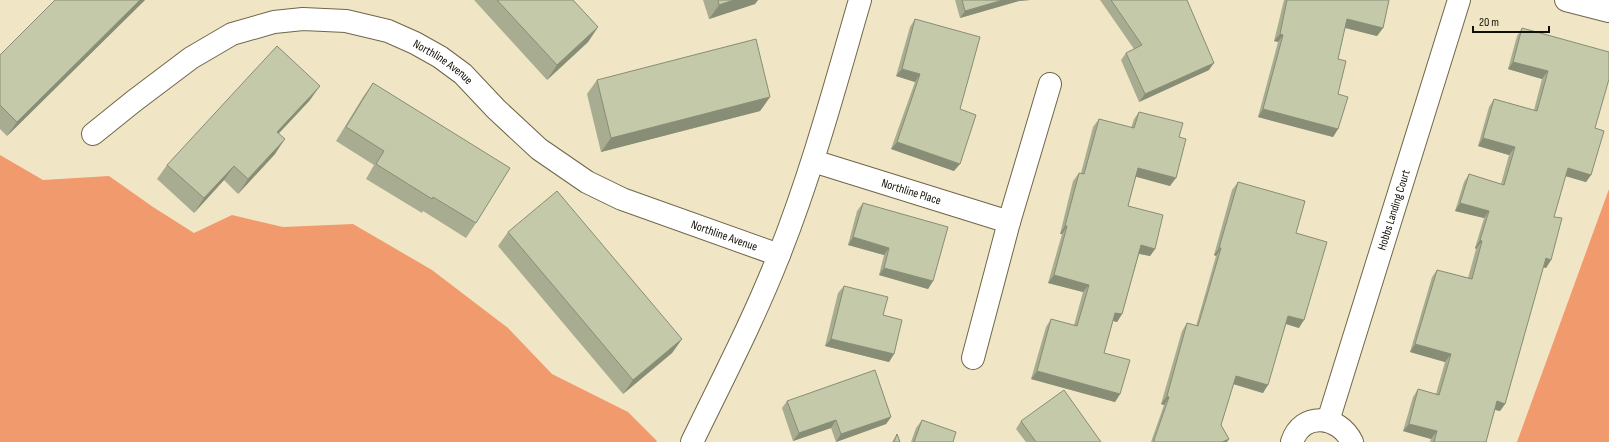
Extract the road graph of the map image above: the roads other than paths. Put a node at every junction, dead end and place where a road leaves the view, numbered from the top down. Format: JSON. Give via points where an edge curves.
{"nodes":[{"id":1,"x":860,"y":0,"type":"edge"},
{"id":2,"x":1459,"y":0,"type":"edge"},
{"id":3,"x":1566,"y":0,"type":"edge"},
{"id":4,"x":1609,"y":11,"type":"edge"},
{"id":5,"x":1050,"y":84,"type":"dead end"},
{"id":6,"x":93,"y":134,"type":"dead end"},
{"id":7,"x":813,"y":161,"type":"junction"},
{"id":8,"x":1009,"y":222,"type":"junction"},
{"id":9,"x":779,"y":255,"type":"junction"},
{"id":10,"x":973,"y":358,"type":"dead end"},
{"id":11,"x":1328,"y":421,"type":"junction"},
{"id":12,"x":692,"y":442,"type":"edge"},
{"id":13,"x":1292,"y":442,"type":"edge"},
{"id":14,"x":1352,"y":442,"type":"edge"}],
"edges":[{"from":1,"to":7,"type":"street"},
{"from":2,"to":11,"type":"street","name":"Hobbs Landing Court"},
{"from":3,"to":4,"type":"street"},
{"from":5,"to":8,"type":"street"},
{"from":6,"to":9,"type":"street","name":"Northline Avenue","via":[[191,58],[232,34],[274,22],[303,19],[346,21],[388,31],[415,42],[440,57],[463,74],[539,149],[587,182],[622,199]]},
{"from":7,"to":8,"type":"street","name":"Northline Place"},
{"from":7,"to":9,"type":"street"},
{"from":8,"to":10,"type":"street"},
{"from":9,"to":12,"type":"street","via":[[739,346]]},
{"from":11,"to":13,"type":"street","via":[[1308,423],[1299,429]]},
{"from":11,"to":14,"type":"street","via":[[1339,425]]}]}
